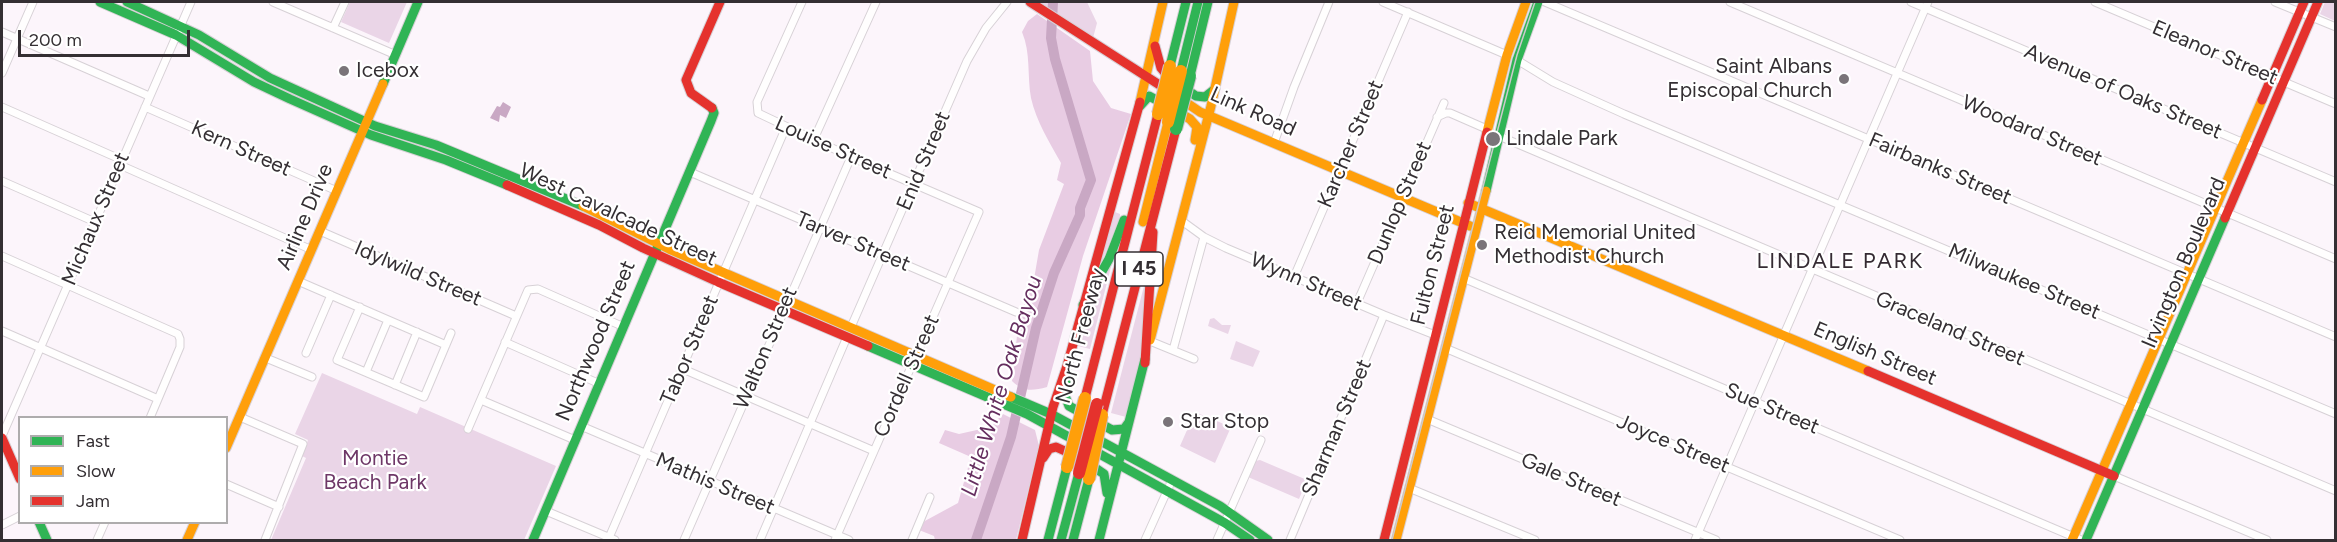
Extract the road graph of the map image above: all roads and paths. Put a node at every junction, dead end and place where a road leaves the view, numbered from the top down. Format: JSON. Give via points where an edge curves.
{"nodes":[{"id":1,"x":33,"y":2,"type":"edge"},
{"id":2,"x":100,"y":2,"type":"edge"},
{"id":3,"x":127,"y":2,"type":"edge"},
{"id":4,"x":191,"y":2,"type":"edge"},
{"id":5,"x":273,"y":2,"type":"edge"},
{"id":6,"x":345,"y":2,"type":"edge"},
{"id":7,"x":418,"y":2,"type":"edge"},
{"id":8,"x":720,"y":2,"type":"edge"},
{"id":9,"x":802,"y":2,"type":"edge"},
{"id":10,"x":876,"y":2,"type":"edge"},
{"id":11,"x":1007,"y":2,"type":"edge"},
{"id":12,"x":1031,"y":2,"type":"edge"},
{"id":13,"x":1163,"y":2,"type":"edge"},
{"id":14,"x":1186,"y":2,"type":"edge"},
{"id":15,"x":1198,"y":2,"type":"edge"},
{"id":16,"x":1208,"y":2,"type":"edge"},
{"id":17,"x":1234,"y":2,"type":"edge"},
{"id":18,"x":1329,"y":2,"type":"edge"},
{"id":19,"x":1383,"y":2,"type":"edge"},
{"id":20,"x":1526,"y":2,"type":"edge"},
{"id":21,"x":1538,"y":2,"type":"edge"},
{"id":22,"x":1545,"y":2,"type":"edge"},
{"id":23,"x":1730,"y":2,"type":"edge"},
{"id":24,"x":1911,"y":2,"type":"edge"},
{"id":25,"x":2094,"y":2,"type":"edge"},
{"id":26,"x":2275,"y":2,"type":"edge"},
{"id":27,"x":2318,"y":2,"type":"edge"},
{"id":28,"x":1927,"y":4,"type":"edge"},
{"id":29,"x":2305,"y":10,"type":"edge"},
{"id":30,"x":1408,"y":12,"type":"junction"},
{"id":31,"x":2336,"y":27,"type":"edge"},
{"id":32,"x":333,"y":28,"type":"junction"},
{"id":33,"x":178,"y":30,"type":"junction"},
{"id":34,"x":2,"y":32,"type":"edge"},
{"id":35,"x":17,"y":39,"type":"junction"},
{"id":36,"x":1155,"y":44,"type":"junction"},
{"id":37,"x":396,"y":55,"type":"junction"},
{"id":38,"x":1512,"y":58,"type":"junction"},
{"id":39,"x":1180,"y":71,"type":"junction"},
{"id":40,"x":2,"y":73,"type":"edge"},
{"id":41,"x":1897,"y":73,"type":"junction"},
{"id":42,"x":1147,"y":76,"type":"junction"},
{"id":43,"x":2278,"y":79,"type":"junction"},
{"id":44,"x":1215,"y":89,"type":"junction"},
{"id":45,"x":149,"y":96,"type":"junction"},
{"id":46,"x":1444,"y":103,"type":"dead end"},
{"id":47,"x":2336,"y":104,"type":"edge"},
{"id":48,"x":2,"y":107,"type":"edge"},
{"id":49,"x":145,"y":107,"type":"junction"},
{"id":50,"x":1138,"y":108,"type":"junction"},
{"id":51,"x":1208,"y":115,"type":"junction"},
{"id":52,"x":1437,"y":117,"type":"junction"},
{"id":53,"x":1167,"y":122,"type":"junction"},
{"id":54,"x":365,"y":126,"type":"junction"},
{"id":55,"x":786,"y":128,"type":"junction"},
{"id":56,"x":1494,"y":133,"type":"junction"},
{"id":57,"x":1869,"y":139,"type":"junction"},
{"id":58,"x":814,"y":140,"type":"junction"},
{"id":59,"x":1274,"y":143,"type":"junction"},
{"id":60,"x":2249,"y":145,"type":"junction"},
{"id":61,"x":851,"y":157,"type":"junction"},
{"id":62,"x":121,"y":162,"type":"junction"},
{"id":63,"x":1195,"y":166,"type":"junction"},
{"id":64,"x":1144,"y":169,"type":"junction"},
{"id":65,"x":1340,"y":171,"type":"junction"},
{"id":66,"x":690,"y":172,"type":"junction"},
{"id":67,"x":505,"y":179,"type":"junction"},
{"id":68,"x":2,"y":182,"type":"edge"},
{"id":69,"x":2336,"y":182,"type":"edge"},
{"id":70,"x":914,"y":184,"type":"junction"},
{"id":71,"x":337,"y":191,"type":"junction"},
{"id":72,"x":1402,"y":198,"type":"junction"},
{"id":73,"x":754,"y":200,"type":"junction"},
{"id":74,"x":1468,"y":203,"type":"junction"},
{"id":75,"x":1841,"y":205,"type":"junction"},
{"id":76,"x":1482,"y":207,"type":"junction"},
{"id":77,"x":2221,"y":211,"type":"junction"},
{"id":78,"x":583,"y":212,"type":"junction"},
{"id":79,"x":979,"y":212,"type":"joint"},
{"id":80,"x":1152,"y":219,"type":"junction"},
{"id":81,"x":1182,"y":220,"type":"junction"},
{"id":82,"x":95,"y":222,"type":"junction"},
{"id":83,"x":1470,"y":226,"type":"junction"},
{"id":84,"x":819,"y":228,"type":"junction"},
{"id":85,"x":320,"y":231,"type":"junction"},
{"id":86,"x":1204,"y":237,"type":"junction"},
{"id":87,"x":657,"y":249,"type":"junction"},
{"id":88,"x":312,"y":250,"type":"junction"},
{"id":89,"x":884,"y":255,"type":"junction"},
{"id":90,"x":2,"y":256,"type":"edge"},
{"id":91,"x":2336,"y":259,"type":"edge"},
{"id":92,"x":1812,"y":270,"type":"junction"},
{"id":93,"x":2193,"y":276,"type":"junction"},
{"id":94,"x":1294,"y":277,"type":"junction"},
{"id":95,"x":720,"y":278,"type":"junction"},
{"id":96,"x":1462,"y":278,"type":"junction"},
{"id":97,"x":298,"y":281,"type":"junction"},
{"id":98,"x":948,"y":283,"type":"junction"},
{"id":99,"x":68,"y":285,"type":"junction"},
{"id":100,"x":331,"y":295,"type":"junction"},
{"id":101,"x":1357,"y":303,"type":"junction"},
{"id":102,"x":1083,"y":304,"type":"junction"},
{"id":103,"x":785,"y":305,"type":"junction"},
{"id":104,"x":360,"y":308,"type":"junction"},
{"id":105,"x":1016,"y":312,"type":"dead end"},
{"id":106,"x":1384,"y":315,"type":"junction"},
{"id":107,"x":516,"y":316,"type":"junction"},
{"id":108,"x":388,"y":320,"type":"junction"},
{"id":109,"x":624,"y":327,"type":"junction"},
{"id":110,"x":2,"y":331,"type":"edge"},
{"id":111,"x":417,"y":332,"type":"junction"},
{"id":112,"x":849,"y":332,"type":"junction"},
{"id":113,"x":451,"y":333,"type":"dead end"},
{"id":114,"x":1436,"y":334,"type":"junction"},
{"id":115,"x":1783,"y":336,"type":"junction"},
{"id":116,"x":2336,"y":337,"type":"edge"},
{"id":117,"x":505,"y":342,"type":"junction"},
{"id":118,"x":1153,"y":342,"type":"junction"},
{"id":119,"x":2165,"y":342,"type":"junction"},
{"id":120,"x":446,"y":345,"type":"junction"},
{"id":121,"x":41,"y":347,"type":"junction"},
{"id":122,"x":1444,"y":348,"type":"junction"},
{"id":123,"x":1173,"y":350,"type":"junction"},
{"id":124,"x":306,"y":353,"type":"dead end"},
{"id":125,"x":266,"y":358,"type":"junction"},
{"id":126,"x":1194,"y":359,"type":"dead end"},
{"id":127,"x":913,"y":360,"type":"junction"},
{"id":128,"x":1144,"y":363,"type":"junction"},
{"id":129,"x":1067,"y":366,"type":"junction"},
{"id":130,"x":683,"y":369,"type":"junction"},
{"id":131,"x":366,"y":372,"type":"junction"},
{"id":132,"x":312,"y":378,"type":"dead end"},
{"id":133,"x":600,"y":384,"type":"junction"},
{"id":134,"x":395,"y":385,"type":"junction"},
{"id":135,"x":746,"y":396,"type":"junction"},
{"id":136,"x":158,"y":399,"type":"junction"},
{"id":137,"x":481,"y":400,"type":"junction"},
{"id":138,"x":1755,"y":401,"type":"junction"},
{"id":139,"x":1095,"y":404,"type":"junction"},
{"id":140,"x":2136,"y":408,"type":"junction"},
{"id":141,"x":2336,"y":414,"type":"edge"},
{"id":142,"x":150,"y":416,"type":"edge"},
{"id":143,"x":240,"y":417,"type":"junction"},
{"id":144,"x":1427,"y":419,"type":"junction"},
{"id":145,"x":1050,"y":420,"type":"junction"},
{"id":146,"x":1130,"y":420,"type":"junction"},
{"id":147,"x":810,"y":424,"type":"junction"},
{"id":148,"x":581,"y":426,"type":"junction"},
{"id":149,"x":468,"y":429,"type":"dead end"},
{"id":150,"x":2,"y":437,"type":"edge"},
{"id":151,"x":575,"y":440,"type":"junction"},
{"id":152,"x":1261,"y":440,"type":"dead end"},
{"id":153,"x":228,"y":444,"type":"edge"},
{"id":154,"x":874,"y":451,"type":"junction"},
{"id":155,"x":1122,"y":453,"type":"junction"},
{"id":156,"x":645,"y":454,"type":"junction"},
{"id":157,"x":1041,"y":462,"type":"junction"},
{"id":158,"x":1119,"y":466,"type":"junction"},
{"id":159,"x":1728,"y":467,"type":"junction"},
{"id":160,"x":18,"y":473,"type":"edge"},
{"id":161,"x":2108,"y":474,"type":"junction"},
{"id":162,"x":1084,"y":476,"type":"junction"},
{"id":163,"x":1137,"y":476,"type":"junction"},
{"id":164,"x":709,"y":481,"type":"junction"},
{"id":165,"x":228,"y":485,"type":"edge"},
{"id":166,"x":1170,"y":486,"type":"junction"},
{"id":167,"x":1409,"y":488,"type":"junction"},
{"id":168,"x":2336,"y":491,"type":"edge"},
{"id":169,"x":930,"y":497,"type":"dead end"},
{"id":170,"x":1110,"y":497,"type":"junction"},
{"id":171,"x":279,"y":507,"type":"junction"},
{"id":172,"x":773,"y":509,"type":"junction"},
{"id":173,"x":546,"y":511,"type":"junction"},
{"id":174,"x":18,"y":517,"type":"edge"},
{"id":175,"x":1227,"y":518,"type":"junction"},
{"id":176,"x":40,"y":524,"type":"edge"},
{"id":177,"x":104,"y":524,"type":"edge"},
{"id":178,"x":192,"y":524,"type":"edge"},
{"id":179,"x":2,"y":525,"type":"edge"},
{"id":180,"x":1697,"y":537,"type":"edge"},
{"id":181,"x":836,"y":538,"type":"edge"},
{"id":182,"x":47,"y":540,"type":"edge"},
{"id":183,"x":97,"y":540,"type":"edge"},
{"id":184,"x":189,"y":540,"type":"edge"},
{"id":185,"x":265,"y":540,"type":"edge"},
{"id":186,"x":533,"y":540,"type":"edge"},
{"id":187,"x":611,"y":540,"type":"edge"},
{"id":188,"x":684,"y":540,"type":"edge"},
{"id":189,"x":760,"y":540,"type":"edge"},
{"id":190,"x":849,"y":540,"type":"edge"},
{"id":191,"x":912,"y":540,"type":"edge"},
{"id":192,"x":1022,"y":540,"type":"edge"},
{"id":193,"x":1048,"y":540,"type":"edge"},
{"id":194,"x":1061,"y":540,"type":"edge"},
{"id":195,"x":1073,"y":540,"type":"edge"},
{"id":196,"x":1099,"y":540,"type":"edge"},
{"id":197,"x":1145,"y":540,"type":"edge"},
{"id":198,"x":1217,"y":540,"type":"edge"},
{"id":199,"x":1250,"y":540,"type":"edge"},
{"id":200,"x":1268,"y":540,"type":"edge"},
{"id":201,"x":1290,"y":540,"type":"edge"},
{"id":202,"x":1384,"y":540,"type":"edge"},
{"id":203,"x":1396,"y":540,"type":"edge"},
{"id":204,"x":1535,"y":540,"type":"edge"},
{"id":205,"x":1716,"y":540,"type":"edge"},
{"id":206,"x":1900,"y":540,"type":"edge"},
{"id":207,"x":2078,"y":540,"type":"edge"},
{"id":208,"x":2267,"y":540,"type":"edge"}],
"edges":[{"from":1,"to":35,"type":"street"},
{"from":2,"to":33,"type":"main road","name":"West Cavalcade Street"},
{"from":3,"to":33,"type":"main road","name":"West Cavalcade Street"},
{"from":4,"to":33,"type":"street","name":"Michaux Street"},
{"from":5,"to":32,"type":"street"},
{"from":6,"to":32,"type":"street"},
{"from":7,"to":37,"type":"main road","name":"Airline Drive"},
{"from":8,"to":66,"type":"main road","name":"Northwood Street","via":[[686,81],[688,90],[709,103],[714,113]]},
{"from":9,"to":55,"type":"street","name":"Louise Street","via":[[757,102],[762,116]]},
{"from":10,"to":58,"type":"street"},
{"from":11,"to":70,"type":"street","name":"Enid Street","via":[[971,52]]},
{"from":12,"to":42,"type":"main road","name":"Link Road"},
{"from":13,"to":36,"type":"main road"},
{"from":14,"to":39,"type":"main road","name":"North Freeway","number":"I 45"},
{"from":15,"to":39,"type":"main road","name":"North Freeway"},
{"from":16,"to":39,"type":"main road","name":"North Freeway","number":"I 45"},
{"from":17,"to":44,"type":"main road"},
{"from":18,"to":59,"type":"street"},
{"from":19,"to":30,"type":"street","name":"Milwaukee Street"},
{"from":20,"to":38,"type":"main road","name":"Fulton Street"},
{"from":21,"to":38,"type":"main road","name":"Fulton Street"},
{"from":22,"to":57,"type":"street","name":"Fairbanks Street"},
{"from":23,"to":41,"type":"street","name":"Woodard Street"},
{"from":24,"to":28,"type":"street","name":"Avenue of Oaks Street"},
{"from":25,"to":43,"type":"street","name":"Eleanor Street"},
{"from":26,"to":29,"type":"street"},
{"from":27,"to":29,"type":"main road","name":"Irvington Boulevard"},
{"from":28,"to":41,"type":"street"},
{"from":28,"to":60,"type":"street","name":"Avenue of Oaks Street"},
{"from":29,"to":31,"type":"street"},
{"from":29,"to":43,"type":"main road","name":"Irvington Boulevard"},
{"from":30,"to":38,"type":"street","name":"Milwaukee Street"},
{"from":30,"to":65,"type":"street","name":"Karcher Street"},
{"from":32,"to":37,"type":"street"},
{"from":33,"to":45,"type":"street","name":"Michaux Street"},
{"from":33,"to":54,"type":"main road","name":"West Cavalcade Street","via":[[267,83]]},
{"from":34,"to":35,"type":"street"},
{"from":35,"to":40,"type":"street"},
{"from":35,"to":45,"type":"street"},
{"from":36,"to":42,"type":"main road"},
{"from":36,"to":44,"type":"main road","via":[[1163,74],[1196,96],[1205,97]]},
{"from":37,"to":54,"type":"main road","name":"Airline Drive"},
{"from":38,"to":56,"type":"main road","name":"Fulton Street"},
{"from":38,"to":75,"type":"street","name":"Milwaukee Street","via":[[1566,88]]},
{"from":39,"to":53,"type":"main road","name":"North Freeway","number":"I 45","bridge":true},
{"from":39,"to":53,"type":"main road","name":"North Freeway","number":"I 45","bridge":true},
{"from":41,"to":57,"type":"street"},
{"from":41,"to":77,"type":"street","name":"Woodard Street"},
{"from":42,"to":50,"type":"main road"},
{"from":42,"to":51,"type":"main road","name":"Link Road"},
{"from":43,"to":47,"type":"street","name":"Eleanor Street"},
{"from":43,"to":60,"type":"main road","name":"Irvington Boulevard"},
{"from":44,"to":51,"type":"main road"},
{"from":45,"to":49,"type":"street","name":"Michaux Street"},
{"from":46,"to":52,"type":"street","name":"Dunlop Street"},
{"from":48,"to":62,"type":"street"},
{"from":49,"to":62,"type":"street","name":"Michaux Street"},
{"from":49,"to":71,"type":"street","name":"Kern Street"},
{"from":50,"to":63,"type":"main road","via":[[1146,97],[1152,97],[1192,121],[1197,131],[1190,161]]},
{"from":50,"to":102,"type":"main road"},
{"from":51,"to":59,"type":"main road","name":"Link Road"},
{"from":51,"to":63,"type":"main road"},
{"from":52,"to":56,"type":"street","name":"Graceland Street","via":[[1450,113]]},
{"from":52,"to":72,"type":"street","name":"Dunlop Street"},
{"from":53,"to":64,"type":"main road","name":"North Freeway","number":"I 45"},
{"from":53,"to":80,"type":"main road","name":"North Freeway","number":"I 45"},
{"from":53,"to":139,"type":"main road","name":"North Freeway"},
{"from":54,"to":67,"type":"main road","name":"West Cavalcade Street","via":[[436,145]]},
{"from":54,"to":67,"type":"main road","name":"West Cavalcade Street","via":[[400,146]]},
{"from":54,"to":71,"type":"main road","name":"Airline Drive"},
{"from":55,"to":58,"type":"street","name":"Louise Street"},
{"from":55,"to":73,"type":"street","name":"Tabor Street"},
{"from":56,"to":74,"type":"main road","name":"Fulton Street"},
{"from":56,"to":76,"type":"main road","name":"Fulton Street"},
{"from":56,"to":92,"type":"street","name":"Graceland Street"},
{"from":57,"to":75,"type":"street"},
{"from":57,"to":93,"type":"street","name":"Fairbanks Street"},
{"from":58,"to":61,"type":"street","name":"Louise Street"},
{"from":59,"to":65,"type":"main road","name":"Link Road"},
{"from":60,"to":69,"type":"street","name":"Avenue of Oaks Street"},
{"from":60,"to":77,"type":"main road","name":"Irvington Boulevard"},
{"from":61,"to":70,"type":"street","name":"Louise Street"},
{"from":61,"to":84,"type":"street","name":"Walton Street"},
{"from":62,"to":82,"type":"street","name":"Michaux Street"},
{"from":62,"to":88,"type":"street"},
{"from":63,"to":81,"type":"main road"},
{"from":64,"to":102,"type":"main road","via":[[1109,259]]},
{"from":64,"to":139,"type":"main road","name":"North Freeway","number":"I 45"},
{"from":65,"to":72,"type":"main road","name":"Link Road"},
{"from":65,"to":94,"type":"street","name":"Karcher Street"},
{"from":66,"to":73,"type":"street","name":"Tarver Street"},
{"from":66,"to":87,"type":"main road","name":"Northwood Street"},
{"from":67,"to":78,"type":"main road","name":"West Cavalcade Street"},
{"from":67,"to":78,"type":"main road","name":"West Cavalcade Street","via":[[540,188]]},
{"from":68,"to":82,"type":"street"},
{"from":70,"to":79,"type":"street","name":"Louise Street"},
{"from":70,"to":89,"type":"street","name":"Enid Street"},
{"from":71,"to":85,"type":"main road","name":"Airline Drive"},
{"from":72,"to":83,"type":"main road","name":"Link Road"},
{"from":72,"to":101,"type":"street","name":"Dunlop Street"},
{"from":73,"to":84,"type":"street","name":"Tarver Street"},
{"from":73,"to":95,"type":"street","name":"Tabor Street"},
{"from":74,"to":76,"type":"main road","name":"English Street"},
{"from":74,"to":83,"type":"main road","name":"Fulton Street"},
{"from":75,"to":92,"type":"street"},
{"from":75,"to":119,"type":"street","name":"Milwaukee Street"},
{"from":76,"to":83,"type":"main road","name":"Fulton Street"},
{"from":76,"to":115,"type":"main road","name":"English Street"},
{"from":77,"to":91,"type":"street","name":"Woodard Street"},
{"from":77,"to":93,"type":"main road","name":"Irvington Boulevard"},
{"from":78,"to":87,"type":"main road","name":"West Cavalcade Street"},
{"from":79,"to":98,"type":"street","name":"Cordell Street"},
{"from":80,"to":128,"type":"main road","via":[[1154,240]]},
{"from":80,"to":139,"type":"main road","name":"North Freeway","number":"I 45"},
{"from":81,"to":86,"type":"street","name":"Wynn Street"},
{"from":81,"to":118,"type":"main road"},
{"from":82,"to":99,"type":"street","name":"Michaux Street"},
{"from":83,"to":96,"type":"main road","name":"Fulton Street"},
{"from":83,"to":114,"type":"main road","name":"Fulton Street"},
{"from":84,"to":89,"type":"street","name":"Tarver Street"},
{"from":84,"to":103,"type":"street","name":"Walton Street"},
{"from":85,"to":88,"type":"main road","name":"Airline Drive"},
{"from":85,"to":107,"type":"street","name":"Idylwild Street"},
{"from":86,"to":94,"type":"street","name":"Wynn Street"},
{"from":86,"to":123,"type":"street"},
{"from":87,"to":95,"type":"main road","name":"West Cavalcade Street"},
{"from":87,"to":109,"type":"main road","name":"Northwood Street"},
{"from":88,"to":97,"type":"main road","name":"Airline Drive"},
{"from":89,"to":98,"type":"street","name":"Tarver Street"},
{"from":89,"to":112,"type":"street","name":"Enid Street"},
{"from":90,"to":99,"type":"street"},
{"from":92,"to":115,"type":"street"},
{"from":92,"to":140,"type":"street","name":"Graceland Street"},
{"from":93,"to":116,"type":"street","name":"Fairbanks Street"},
{"from":93,"to":119,"type":"main road","name":"Irvington Boulevard"},
{"from":94,"to":101,"type":"street","name":"Wynn Street"},
{"from":95,"to":103,"type":"main road","name":"West Cavalcade Street"},
{"from":95,"to":130,"type":"street","name":"Tabor Street"},
{"from":96,"to":122,"type":"main road","name":"Fulton Street"},
{"from":96,"to":138,"type":"street","name":"Sue Street"},
{"from":97,"to":100,"type":"street"},
{"from":97,"to":125,"type":"main road","name":"Airline Drive"},
{"from":98,"to":105,"type":"street","name":"Tarver Street"},
{"from":98,"to":127,"type":"street","name":"Cordell Street"},
{"from":99,"to":121,"type":"street","name":"Michaux Street"},
{"from":99,"to":136,"type":"street","via":[[176,332],[180,341],[176,356]]},
{"from":100,"to":104,"type":"street"},
{"from":100,"to":124,"type":"street"},
{"from":101,"to":106,"type":"street","name":"Wynn Street"},
{"from":102,"to":129,"type":"main road"},
{"from":103,"to":112,"type":"main road","name":"West Cavalcade Street"},
{"from":103,"to":135,"type":"street","name":"Walton Street"},
{"from":104,"to":108,"type":"street"},
{"from":104,"to":131,"type":"street","via":[[338,360]]},
{"from":106,"to":114,"type":"street","name":"Wynn Street"},
{"from":106,"to":201,"type":"street","name":"Sharman Street"},
{"from":107,"to":109,"type":"street","via":[[528,290],[538,289]]},
{"from":107,"to":117,"type":"street"},
{"from":108,"to":111,"type":"street"},
{"from":108,"to":131,"type":"street"},
{"from":109,"to":133,"type":"main road","name":"Northwood Street"},
{"from":110,"to":121,"type":"street"},
{"from":111,"to":120,"type":"street"},
{"from":111,"to":134,"type":"street"},
{"from":112,"to":127,"type":"main road","name":"West Cavalcade Street"},
{"from":112,"to":147,"type":"street","name":"Enid Street"},
{"from":113,"to":120,"type":"street"},
{"from":114,"to":202,"type":"main road","name":"Fulton Street"},
{"from":115,"to":138,"type":"street"},
{"from":115,"to":161,"type":"main road","name":"English Street"},
{"from":117,"to":133,"type":"street"},
{"from":117,"to":137,"type":"street"},
{"from":118,"to":123,"type":"street"},
{"from":118,"to":128,"type":"main road"},
{"from":119,"to":140,"type":"main road","name":"Irvington Boulevard"},
{"from":119,"to":141,"type":"street","name":"Milwaukee Street"},
{"from":120,"to":134,"type":"street","via":[[424,397]]},
{"from":121,"to":136,"type":"street"},
{"from":121,"to":150,"type":"street","name":"Michaux Street"},
{"from":122,"to":144,"type":"main road","name":"Fulton Street"},
{"from":122,"to":159,"type":"street","name":"Joyce Street"},
{"from":123,"to":126,"type":"street"},
{"from":125,"to":132,"type":"street"},
{"from":125,"to":143,"type":"main road","name":"Airline Drive"},
{"from":127,"to":145,"type":"main road","name":"West Cavalcade Street"},
{"from":127,"to":154,"type":"street","name":"Cordell Street"},
{"from":128,"to":146,"type":"main road"},
{"from":129,"to":145,"type":"main road"},
{"from":129,"to":146,"type":"main road","via":[[1065,396],[1069,406],[1114,430],[1124,429]]},
{"from":130,"to":135,"type":"street"},
{"from":130,"to":156,"type":"street","name":"Tabor Street"},
{"from":131,"to":134,"type":"street"},
{"from":133,"to":148,"type":"main road","name":"Northwood Street"},
{"from":135,"to":147,"type":"street"},
{"from":135,"to":164,"type":"street","name":"Walton Street"},
{"from":136,"to":142,"type":"street"},
{"from":137,"to":149,"type":"street"},
{"from":137,"to":151,"type":"street"},
{"from":138,"to":159,"type":"street"},
{"from":138,"to":207,"type":"street","name":"Sue Street"},
{"from":139,"to":162,"type":"main road","name":"North Freeway","number":"I 45","bridge":true},
{"from":139,"to":193,"type":"main road","name":"North Freeway","number":"I 45","bridge":true,"via":[[1067,467]]},
{"from":140,"to":161,"type":"main road","name":"Irvington Boulevard"},
{"from":140,"to":168,"type":"street","name":"Graceland Street"},
{"from":143,"to":153,"type":"main road","name":"Airline Drive"},
{"from":143,"to":171,"type":"street","via":[[303,444]]},
{"from":144,"to":167,"type":"main road","name":"Fulton Street"},
{"from":144,"to":180,"type":"street","name":"Gale Street"},
{"from":145,"to":155,"type":"main road","name":"West Cavalcade Street"},
{"from":145,"to":157,"type":"main road"},
{"from":145,"to":158,"type":"main road","name":"West Cavalcade Street"},
{"from":146,"to":155,"type":"main road"},
{"from":147,"to":154,"type":"street"},
{"from":147,"to":172,"type":"street","name":"Enid Street"},
{"from":148,"to":151,"type":"main road","name":"Northwood Street"},
{"from":148,"to":156,"type":"street","name":"Mathis Street"},
{"from":150,"to":160,"type":"main road"},
{"from":151,"to":173,"type":"main road","name":"Northwood Street"},
{"from":152,"to":175,"type":"street"},
{"from":154,"to":181,"type":"street","name":"Cordell Street"},
{"from":155,"to":158,"type":"main road"},
{"from":155,"to":166,"type":"main road","name":"West Cavalcade Street"},
{"from":156,"to":164,"type":"street","name":"Mathis Street"},
{"from":156,"to":187,"type":"street","name":"Tabor Street"},
{"from":157,"to":170,"type":"main road","via":[[1049,449],[1058,447],[1100,470],[1107,480]]},
{"from":157,"to":192,"type":"main road"},
{"from":158,"to":163,"type":"main road","name":"West Cavalcade Street"},
{"from":158,"to":170,"type":"main road"},
{"from":159,"to":180,"type":"street"},
{"from":159,"to":206,"type":"street","name":"Joyce Street"},
{"from":161,"to":207,"type":"main road","name":"Irvington Boulevard"},
{"from":161,"to":208,"type":"street","name":"English Street"},
{"from":162,"to":194,"type":"main road","name":"North Freeway"},
{"from":162,"to":195,"type":"main road","name":"North Freeway","number":"I 45"},
{"from":163,"to":166,"type":"main road","name":"West Cavalcade Street"},
{"from":163,"to":170,"type":"main road","via":[[1120,481]]},
{"from":164,"to":172,"type":"street","name":"Mathis Street"},
{"from":164,"to":188,"type":"street","name":"Walton Street"},
{"from":165,"to":171,"type":"street"},
{"from":166,"to":175,"type":"main road"},
{"from":166,"to":197,"type":"street"},
{"from":167,"to":203,"type":"main road","name":"Fulton Street"},
{"from":167,"to":204,"type":"street"},
{"from":169,"to":191,"type":"street"},
{"from":170,"to":196,"type":"main road"},
{"from":171,"to":185,"type":"street"},
{"from":172,"to":181,"type":"street","name":"Mathis Street"},
{"from":172,"to":189,"type":"street","name":"Enid Street"},
{"from":173,"to":186,"type":"main road","name":"Northwood Street"},
{"from":173,"to":187,"type":"street"},
{"from":174,"to":179,"type":"street"},
{"from":175,"to":198,"type":"street"},
{"from":175,"to":199,"type":"main road"},
{"from":175,"to":200,"type":"main road"},
{"from":176,"to":182,"type":"main road"},
{"from":177,"to":183,"type":"street"},
{"from":178,"to":184,"type":"main road"},
{"from":180,"to":205,"type":"street","name":"Gale Street"},
{"from":181,"to":190,"type":"street","name":"Mathis Street"}]}
